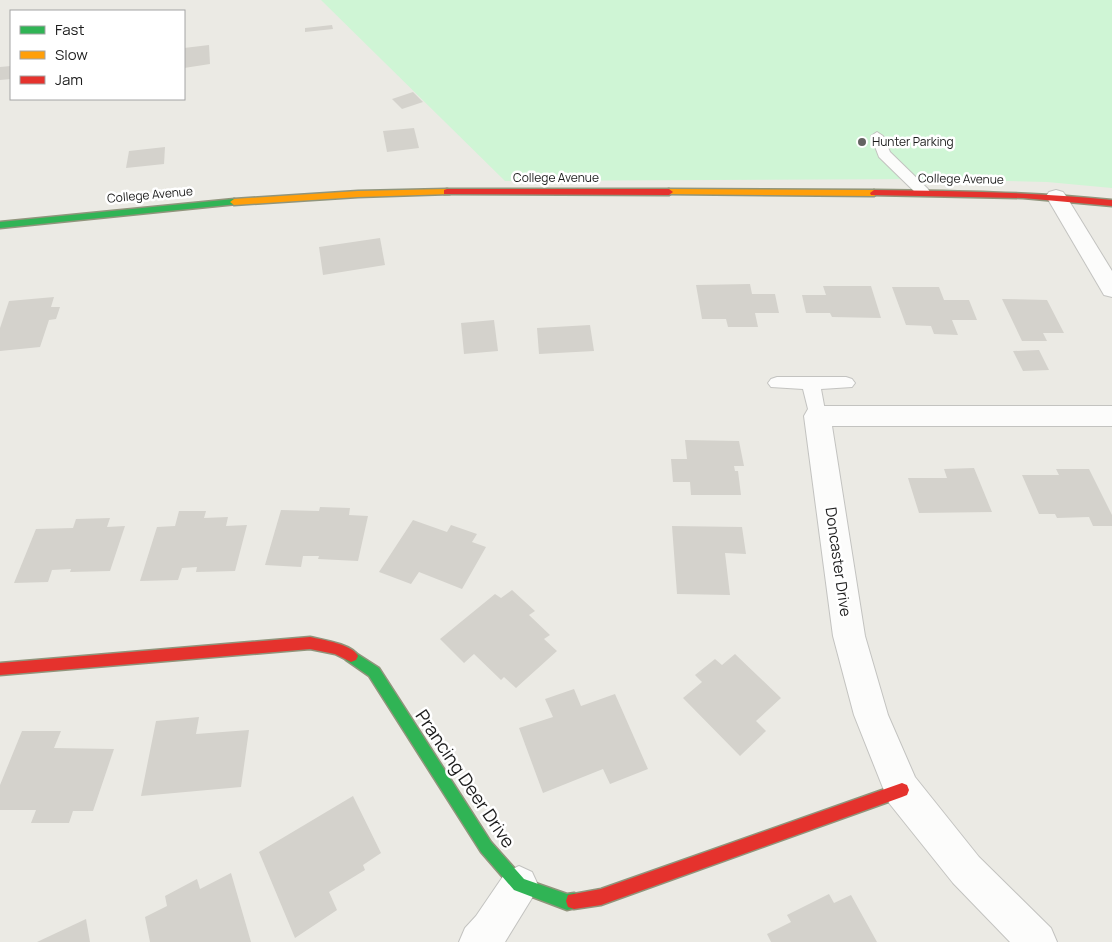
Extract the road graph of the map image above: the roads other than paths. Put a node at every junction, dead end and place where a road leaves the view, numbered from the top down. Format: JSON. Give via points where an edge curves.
{"nodes":[{"id":1,"x":877,"y":136,"type":"dead end"},
{"id":2,"x":923,"y":192,"type":"junction"},
{"id":3,"x":1056,"y":196,"type":"junction"},
{"id":4,"x":1112,"y":203,"type":"edge"},
{"id":5,"x":0,"y":225,"type":"edge"},
{"id":6,"x":1112,"y":290,"type":"edge"},
{"id":7,"x":777,"y":382,"type":"dead end"},
{"id":8,"x":811,"y":382,"type":"junction"},
{"id":9,"x":846,"y":383,"type":"dead end"},
{"id":10,"x":817,"y":416,"type":"junction"},
{"id":11,"x":1112,"y":416,"type":"edge"},
{"id":12,"x":0,"y":669,"type":"edge"},
{"id":13,"x":902,"y":790,"type":"junction"},
{"id":14,"x":519,"y":885,"type":"junction"},
{"id":15,"x":479,"y":942,"type":"edge"},
{"id":16,"x":1037,"y":942,"type":"edge"}],
"edges":[{"from":1,"to":2,"type":"lane","via":[[884,154]]},
{"from":2,"to":3,"type":"street","name":"College Avenue"},
{"from":2,"to":5,"type":"street","name":"College Avenue","via":[[409,192],[214,203]]},
{"from":3,"to":4,"type":"street","name":"College Avenue"},
{"from":3,"to":6,"type":"street"},
{"from":7,"to":8,"type":"lane"},
{"from":8,"to":9,"type":"lane"},
{"from":8,"to":10,"type":"lane"},
{"from":10,"to":11,"type":"street"},
{"from":10,"to":13,"type":"street","name":"Doncaster Drive","via":[[849,636],[871,715]]},
{"from":12,"to":14,"type":"street","name":"Prancing Deer Drive","via":[[310,644],[335,647],[357,657],[374,672],[486,848]]},
{"from":13,"to":14,"type":"street","name":"Prancing Deer Drive","via":[[601,897],[567,902]]},
{"from":13,"to":16,"type":"street","name":"Doncaster Drive","via":[[966,870]]},
{"from":14,"to":15,"type":"street"}]}
